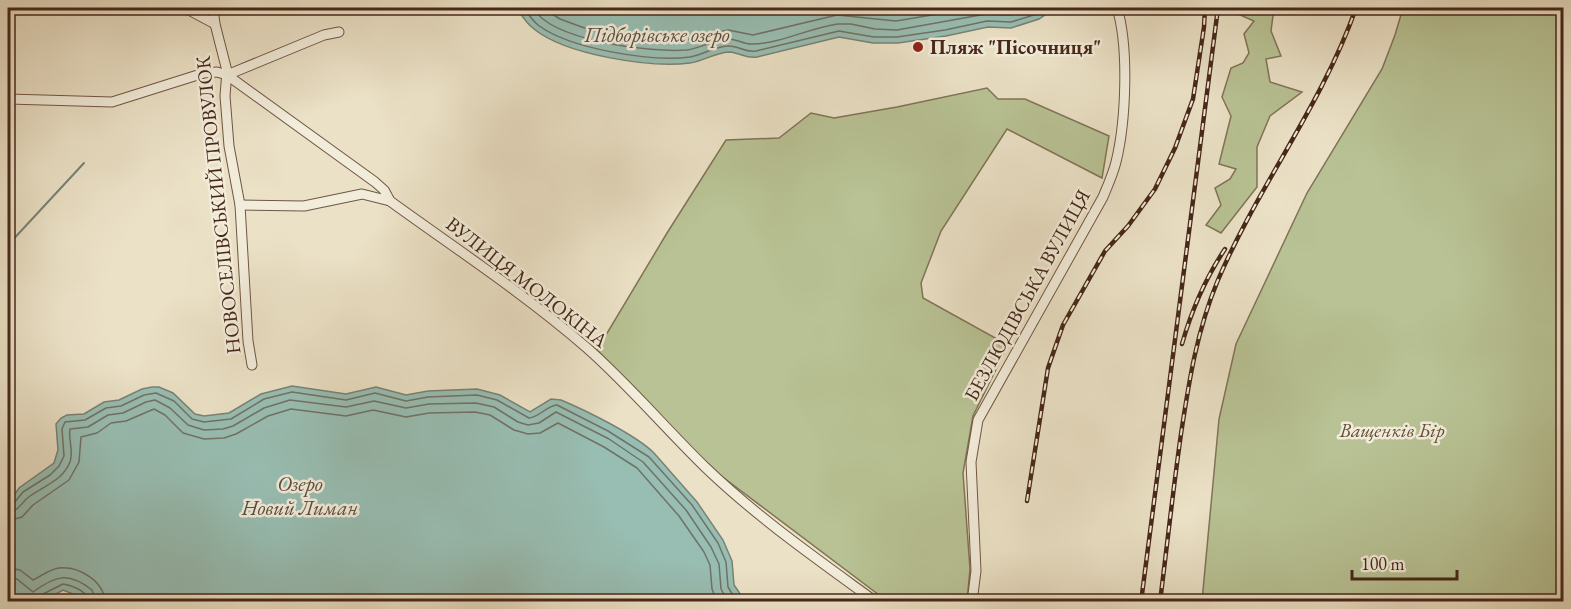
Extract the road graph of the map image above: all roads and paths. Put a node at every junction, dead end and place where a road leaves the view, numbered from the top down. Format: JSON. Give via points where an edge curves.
{"nodes":[{"id":1,"x":185,"y":8,"type":"edge"},
{"id":2,"x":213,"y":8,"type":"edge"},
{"id":3,"x":1117,"y":8,"type":"edge"},
{"id":4,"x":215,"y":24,"type":"junction"},
{"id":5,"x":339,"y":32,"type":"dead end"},
{"id":6,"x":227,"y":75,"type":"junction"},
{"id":7,"x":8,"y":99,"type":"edge"},
{"id":8,"x":390,"y":201,"type":"junction"},
{"id":9,"x":240,"y":205,"type":"junction"},
{"id":10,"x":252,"y":365,"type":"dead end"},
{"id":11,"x":876,"y":602,"type":"edge"},
{"id":12,"x":972,"y":602,"type":"edge"}],
"edges":[{"from":1,"to":4,"type":"street"},
{"from":2,"to":4,"type":"street","name":"НОВОСЕЛІВСЬКИЙ ПРОВУЛОК"},
{"from":3,"to":12,"type":"street","name":"БЕЗЛЮДІВСЬКА ВУЛИЦЯ","via":[[1124,63],[1122,120],[1114,172],[978,420],[971,462],[976,571]]},
{"from":4,"to":6,"type":"street","name":"НОВОСЕЛІВСЬКИЙ ПРОВУЛОК"},
{"from":5,"to":6,"type":"street"},
{"from":6,"to":7,"type":"street","via":[[204,73],[112,102]]},
{"from":6,"to":8,"type":"street","name":"ВУЛИЦЯ МОЛОКІНА","via":[[375,182]]},
{"from":6,"to":9,"type":"street","name":"НОВОСЕЛІВСЬКИЙ ПРОВУЛОК","via":[[229,146]]},
{"from":8,"to":9,"type":"street","via":[[362,194],[304,206]]},
{"from":8,"to":11,"type":"street","name":"ВУЛИЦЯ МОЛОКІНА","via":[[524,297],[578,341],[739,497],[786,537]]},
{"from":9,"to":10,"type":"street","name":"НОВОСЕЛІВСЬКИЙ ПРОВУЛОК"}]}
